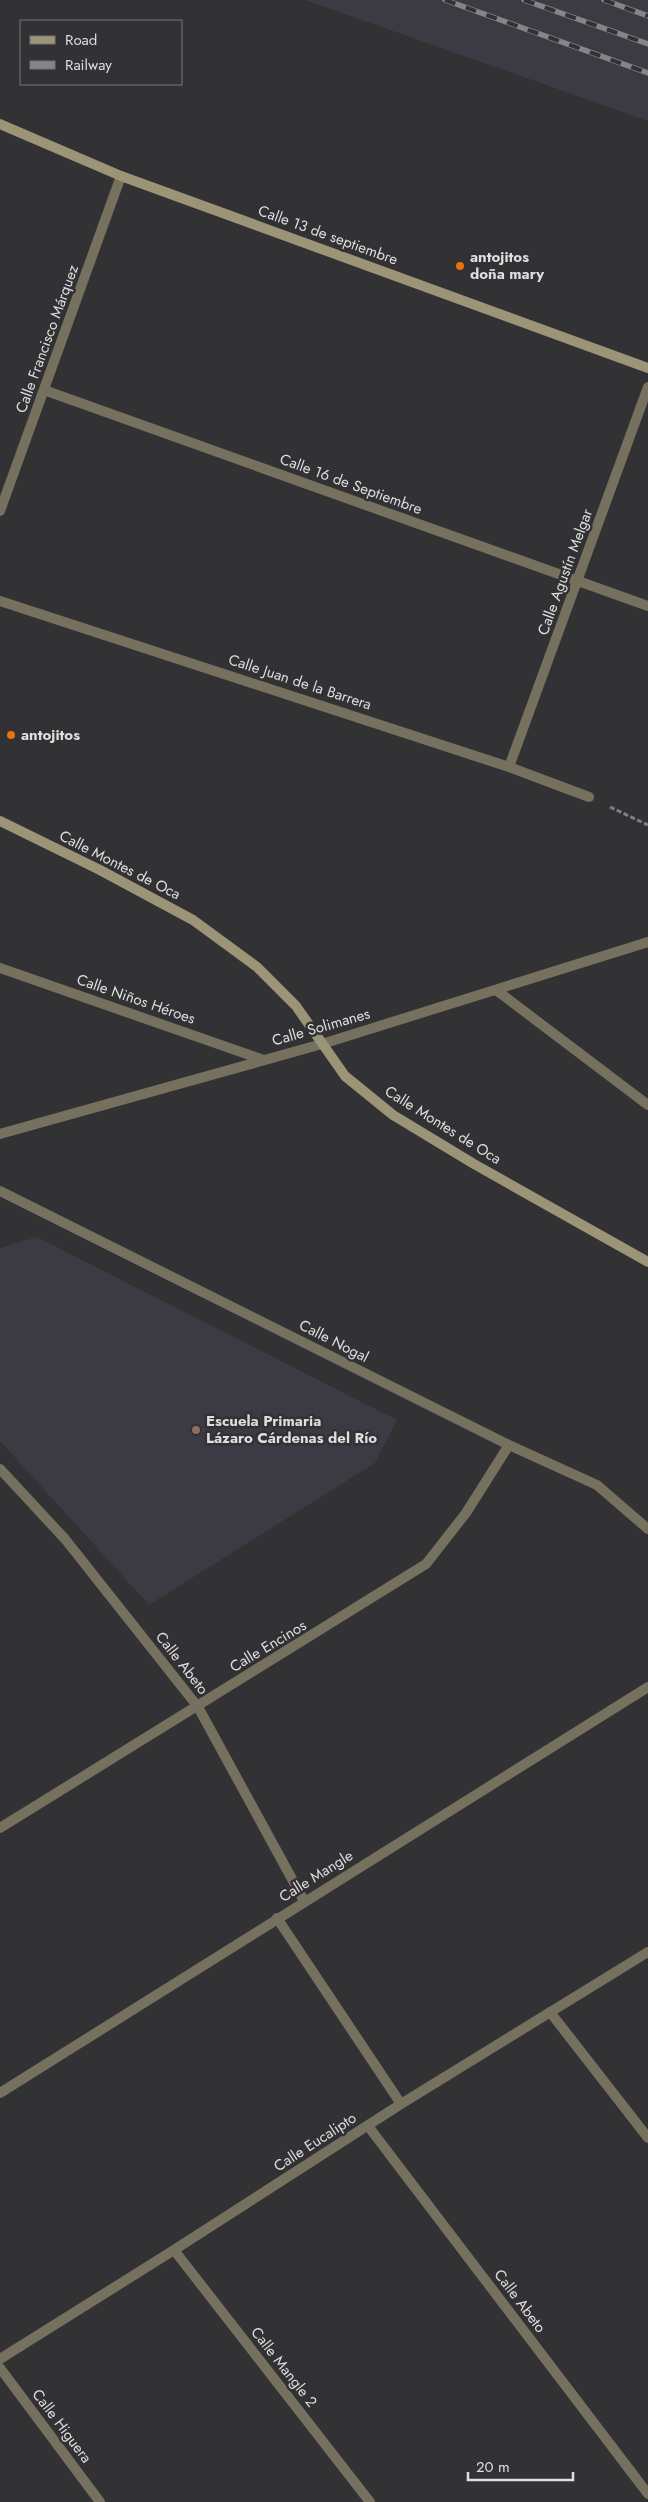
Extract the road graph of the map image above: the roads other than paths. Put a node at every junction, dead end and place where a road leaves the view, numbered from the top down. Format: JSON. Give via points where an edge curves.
{"nodes":[{"id":1,"x":0,"y":124,"type":"edge"},
{"id":2,"x":121,"y":176,"type":"junction"},
{"id":3,"x":648,"y":368,"type":"edge"},
{"id":4,"x":648,"y":387,"type":"edge"},
{"id":5,"x":44,"y":390,"type":"junction"},
{"id":6,"x":0,"y":512,"type":"edge"},
{"id":7,"x":578,"y":581,"type":"junction"},
{"id":8,"x":0,"y":601,"type":"edge"},
{"id":9,"x":648,"y":606,"type":"edge"},
{"id":10,"x":509,"y":767,"type":"junction"},
{"id":11,"x":589,"y":797,"type":"road end"},
{"id":12,"x":0,"y":821,"type":"edge"},
{"id":13,"x":648,"y":942,"type":"edge"},
{"id":14,"x":0,"y":968,"type":"edge"},
{"id":15,"x":496,"y":990,"type":"junction"},
{"id":16,"x":322,"y":1044,"type":"junction"},
{"id":17,"x":261,"y":1059,"type":"junction"},
{"id":18,"x":648,"y":1106,"type":"edge"},
{"id":19,"x":0,"y":1134,"type":"edge"},
{"id":20,"x":0,"y":1191,"type":"edge"},
{"id":21,"x":648,"y":1262,"type":"edge"},
{"id":22,"x":508,"y":1445,"type":"junction"},
{"id":23,"x":0,"y":1469,"type":"edge"},
{"id":24,"x":648,"y":1529,"type":"edge"},
{"id":25,"x":648,"y":1687,"type":"edge"},
{"id":26,"x":198,"y":1707,"type":"junction"},
{"id":27,"x":0,"y":1828,"type":"edge"},
{"id":28,"x":304,"y":1901,"type":"junction"},
{"id":29,"x":277,"y":1918,"type":"junction"},
{"id":30,"x":648,"y":1952,"type":"edge"},
{"id":31,"x":550,"y":2012,"type":"junction"},
{"id":32,"x":0,"y":2093,"type":"edge"},
{"id":33,"x":400,"y":2104,"type":"junction"},
{"id":34,"x":368,"y":2126,"type":"junction"},
{"id":35,"x":648,"y":2138,"type":"edge"},
{"id":36,"x":174,"y":2250,"type":"junction"},
{"id":37,"x":0,"y":2359,"type":"edge"},
{"id":38,"x":0,"y":2368,"type":"edge"},
{"id":39,"x":648,"y":2494,"type":"edge"},
{"id":40,"x":100,"y":2502,"type":"edge"},
{"id":41,"x":370,"y":2502,"type":"edge"}],
"edges":[{"from":1,"to":2,"type":"main road","name":"Calle 13 de septiembre"},
{"from":2,"to":3,"type":"main road","name":"Calle 13 de septiembre"},
{"from":2,"to":5,"type":"street","name":"Calle Francisco Márquez"},
{"from":4,"to":7,"type":"street","name":"Calle Agustín Melgar"},
{"from":5,"to":6,"type":"street","name":"Calle Francisco Márquez"},
{"from":5,"to":7,"type":"street","name":"Calle 16 de Septiembre"},
{"from":7,"to":9,"type":"street","name":"Calle 16 de Septiembre"},
{"from":7,"to":10,"type":"street","name":"Calle Agustín Melgar"},
{"from":8,"to":10,"type":"street","name":"Calle Juan de la Barrera"},
{"from":10,"to":11,"type":"street","name":"Calle Juan de la Barrera"},
{"from":12,"to":16,"type":"main road","name":"Calle Montes de Oca","via":[[193,920],[257,967],[296,1006]]},
{"from":13,"to":15,"type":"street","name":"Calle Solimanes"},
{"from":14,"to":17,"type":"street","name":"Calle Niños Héroes"},
{"from":15,"to":16,"type":"street","name":"Calle Solimanes"},
{"from":15,"to":18,"type":"street"},
{"from":16,"to":17,"type":"street","name":"Calle Solimanes"},
{"from":16,"to":21,"type":"main road","name":"Calle Montes de Oca","via":[[345,1076],[393,1115]]},
{"from":17,"to":19,"type":"street","name":"Calle Solimanes"},
{"from":20,"to":22,"type":"street","name":"Calle Nogal"},
{"from":22,"to":24,"type":"street","name":"Calle Nogal","via":[[597,1485]]},
{"from":22,"to":26,"type":"street","name":"Calle Encinos","via":[[466,1513],[426,1564]]},
{"from":23,"to":26,"type":"street","name":"Calle Abeto","via":[[65,1539]]},
{"from":25,"to":28,"type":"street","name":"Calle Mangle"},
{"from":26,"to":27,"type":"street","name":"Calle Encinos"},
{"from":26,"to":28,"type":"street","name":"Calle Abeto"},
{"from":28,"to":29,"type":"street","name":"Calle Mangle"},
{"from":29,"to":32,"type":"street","name":"Calle Mangle"},
{"from":29,"to":33,"type":"street"},
{"from":30,"to":31,"type":"street","name":"Calle Eucalipto"},
{"from":31,"to":33,"type":"street","name":"Calle Eucalipto"},
{"from":31,"to":35,"type":"street"},
{"from":33,"to":34,"type":"street","name":"Calle Eucalipto"},
{"from":34,"to":36,"type":"street","name":"Calle Eucalipto"},
{"from":34,"to":39,"type":"street","name":"Calle Abeto"},
{"from":36,"to":37,"type":"street","name":"Calle Eucalipto"},
{"from":36,"to":41,"type":"street","name":"Calle Mangle 2"},
{"from":38,"to":40,"type":"street","name":"Calle Higuera"}]}
